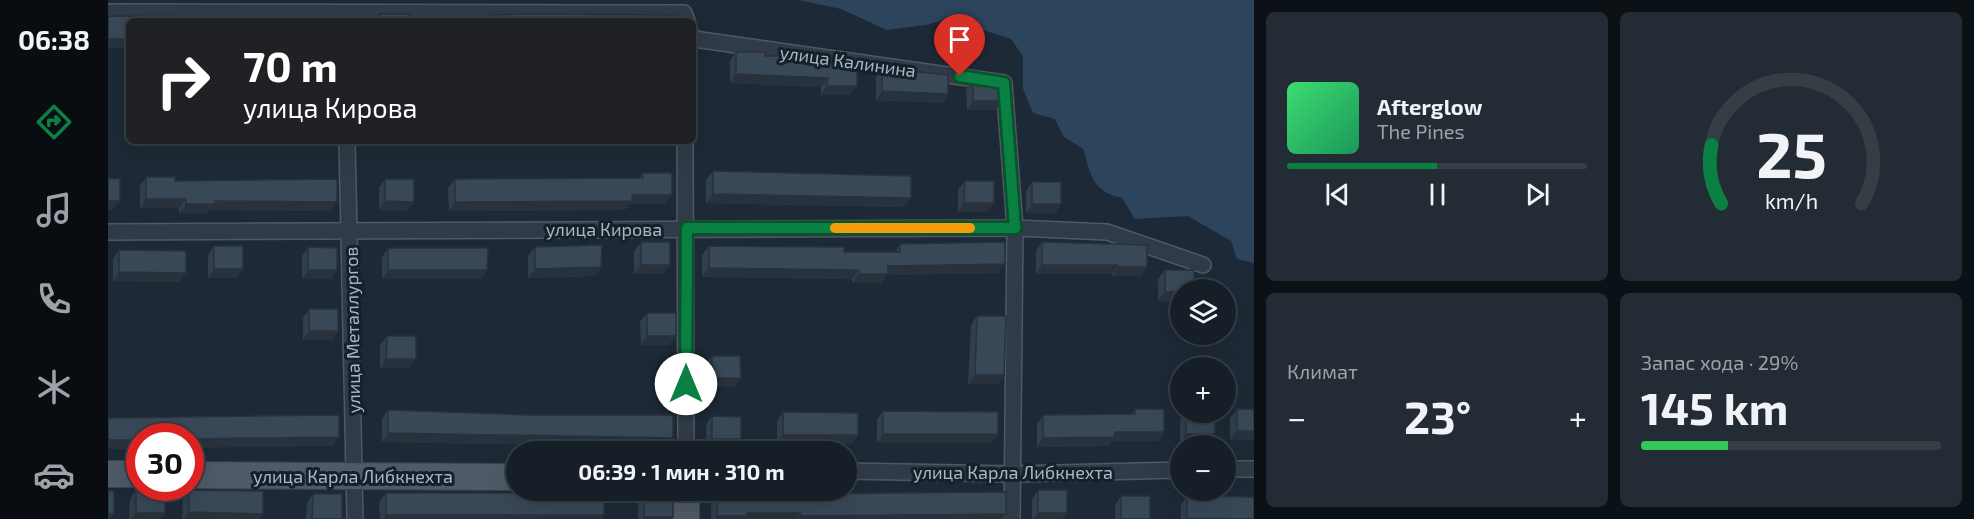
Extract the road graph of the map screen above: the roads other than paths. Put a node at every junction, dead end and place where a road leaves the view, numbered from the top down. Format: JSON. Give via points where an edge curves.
{"nodes":[{"id":1,"x":108,"y":12,"type":"edge"},
{"id":2,"x":343,"y":16,"type":"edge"},
{"id":3,"x":685,"y":18,"type":"edge"},
{"id":4,"x":696,"y":39,"type":"edge"},
{"id":5,"x":347,"y":144,"type":"edge"},
{"id":6,"x":686,"y":144,"type":"edge"},
{"id":7,"x":687,"y":228,"type":"junction"},
{"id":8,"x":1015,"y":228,"type":"junction"},
{"id":9,"x":351,"y":230,"type":"junction"},
{"id":10,"x":108,"y":232,"type":"edge"},
{"id":11,"x":1203,"y":265,"type":"dead end"},
{"id":12,"x":686,"y":441,"type":"edge"},
{"id":13,"x":1236,"y":469,"type":"edge"},
{"id":14,"x":1254,"y":469,"type":"edge"},
{"id":15,"x":1170,"y":470,"type":"edge"},
{"id":16,"x":857,"y":471,"type":"edge"},
{"id":17,"x":108,"y":474,"type":"edge"},
{"id":18,"x":126,"y":474,"type":"edge"},
{"id":19,"x":1014,"y":474,"type":"junction"},
{"id":20,"x":204,"y":475,"type":"edge"},
{"id":21,"x":354,"y":476,"type":"junction"},
{"id":22,"x":506,"y":477,"type":"edge"},
{"id":23,"x":686,"y":501,"type":"edge"},
{"id":24,"x":355,"y":519,"type":"edge"},
{"id":25,"x":687,"y":519,"type":"edge"},
{"id":26,"x":1012,"y":519,"type":"edge"}],
"edges":[{"from":1,"to":2,"type":"street"},
{"from":2,"to":3,"type":"street"},
{"from":4,"to":8,"type":"street","name":"улица Калинина","via":[[1004,83]]},
{"from":5,"to":9,"type":"street","name":"улица Металлургов"},
{"from":6,"to":7,"type":"street"},
{"from":7,"to":8,"type":"street","name":"улица Кирова"},
{"from":7,"to":9,"type":"street","name":"улица Кирова"},
{"from":7,"to":12,"type":"street"},
{"from":8,"to":11,"type":"street","name":"улица Кирова","via":[[1107,232]]},
{"from":8,"to":19,"type":"street"},
{"from":9,"to":10,"type":"street","name":"улица Кирова"},
{"from":9,"to":21,"type":"street","name":"улица Металлургов"},
{"from":13,"to":14,"type":"street"},
{"from":15,"to":19,"type":"street","name":"улица Карла Либкнехта"},
{"from":16,"to":19,"type":"street","name":"улица Карла Либкнехта"},
{"from":17,"to":18,"type":"main road"},
{"from":19,"to":26,"type":"street"},
{"from":20,"to":21,"type":"main road","name":"улица Карла Либкнехта"},
{"from":21,"to":22,"type":"main road","name":"улица Карла Либкнехта"},
{"from":21,"to":24,"type":"street","name":"улица Металлургов"},
{"from":23,"to":25,"type":"main road"}]}
